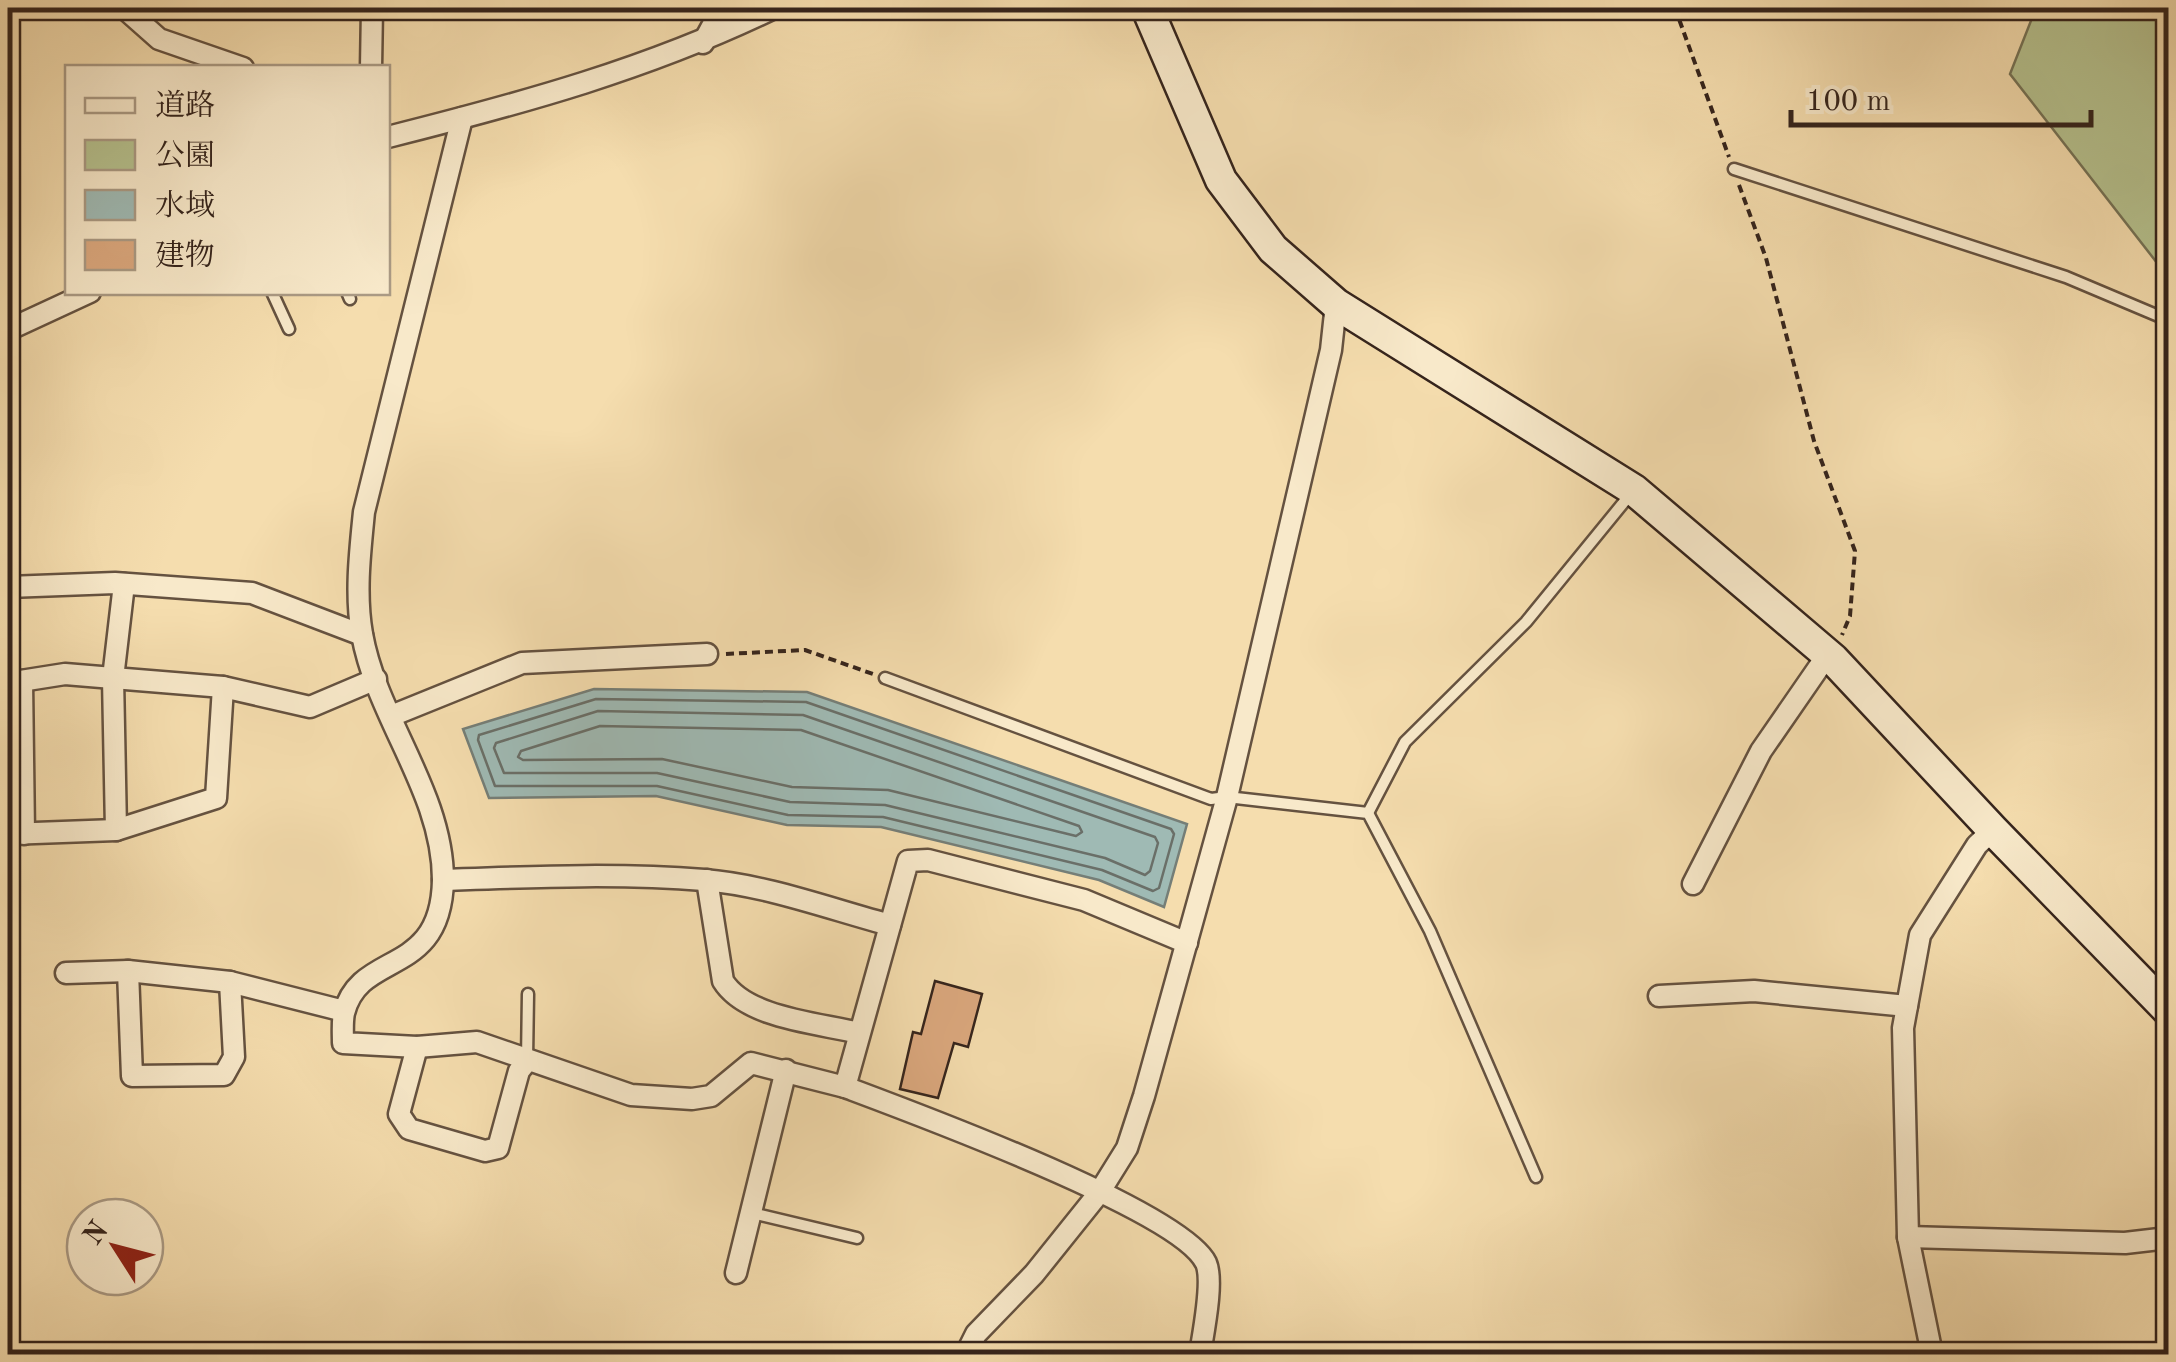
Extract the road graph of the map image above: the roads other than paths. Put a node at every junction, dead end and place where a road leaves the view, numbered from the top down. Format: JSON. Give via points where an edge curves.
{"nodes":[{"id":1,"x":124,"y":8,"type":"edge"},
{"id":2,"x":372,"y":8,"type":"edge"},
{"id":3,"x":722,"y":8,"type":"edge"},
{"id":4,"x":774,"y":8,"type":"edge"},
{"id":5,"x":1148,"y":8,"type":"edge"},
{"id":6,"x":702,"y":42,"type":"junction"},
{"id":7,"x":234,"y":65,"type":"edge"},
{"id":8,"x":371,"y":65,"type":"edge"},
{"id":9,"x":462,"y":118,"type":"junction"},
{"id":10,"x":390,"y":136,"type":"edge"},
{"id":11,"x":1734,"y":170,"type":"road end"},
{"id":12,"x":84,"y":295,"type":"edge"},
{"id":13,"x":273,"y":295,"type":"edge"},
{"id":14,"x":1336,"y":304,"type":"junction"},
{"id":15,"x":2168,"y":320,"type":"edge"},
{"id":16,"x":289,"y":328,"type":"dead end"},
{"id":17,"x":8,"y":330,"type":"edge"},
{"id":18,"x":1634,"y":490,"type":"junction"},
{"id":19,"x":124,"y":584,"type":"junction"},
{"id":20,"x":8,"y":587,"type":"edge"},
{"id":21,"x":362,"y":635,"type":"junction"},
{"id":22,"x":707,"y":654,"type":"road end"},
{"id":23,"x":1830,"y":656,"type":"junction"},
{"id":24,"x":113,"y":678,"type":"junction"},
{"id":25,"x":885,"y":678,"type":"road end"},
{"id":26,"x":376,"y":679,"type":"junction"},
{"id":27,"x":14,"y":682,"type":"edge"},
{"id":28,"x":223,"y":687,"type":"junction"},
{"id":29,"x":390,"y":716,"type":"junction"},
{"id":30,"x":1227,"y":797,"type":"junction"},
{"id":31,"x":1368,"y":812,"type":"junction"},
{"id":32,"x":116,"y":830,"type":"junction"},
{"id":33,"x":1993,"y":830,"type":"junction"},
{"id":34,"x":16,"y":834,"type":"edge"},
{"id":35,"x":442,"y":880,"type":"junction"},
{"id":36,"x":706,"y":880,"type":"junction"},
{"id":37,"x":1693,"y":884,"type":"dead end"},
{"id":38,"x":890,"y":925,"type":"junction"},
{"id":39,"x":1187,"y":943,"type":"junction"},
{"id":40,"x":128,"y":971,"type":"junction"},
{"id":41,"x":66,"y":972,"type":"dead end"},
{"id":42,"x":230,"y":982,"type":"junction"},
{"id":43,"x":528,"y":994,"type":"dead end"},
{"id":44,"x":1660,"y":996,"type":"dead end"},
{"id":45,"x":1907,"y":1006,"type":"junction"},
{"id":46,"x":2168,"y":1010,"type":"edge"},
{"id":47,"x":344,"y":1011,"type":"junction"},
{"id":48,"x":859,"y":1032,"type":"junction"},
{"id":49,"x":417,"y":1047,"type":"junction"},
{"id":50,"x":527,"y":1061,"type":"junction"},
{"id":51,"x":786,"y":1070,"type":"junction"},
{"id":52,"x":845,"y":1087,"type":"junction"},
{"id":53,"x":1536,"y":1177,"type":"dead end"},
{"id":54,"x":1098,"y":1193,"type":"junction"},
{"id":55,"x":750,"y":1213,"type":"junction"},
{"id":56,"x":1908,"y":1237,"type":"junction"},
{"id":57,"x":857,"y":1238,"type":"dead end"},
{"id":58,"x":2168,"y":1238,"type":"edge"},
{"id":59,"x":736,"y":1273,"type":"dead end"},
{"id":60,"x":966,"y":1354,"type":"edge"},
{"id":61,"x":1200,"y":1354,"type":"edge"},
{"id":62,"x":1932,"y":1354,"type":"edge"}],
"edges":[{"from":1,"to":7,"type":"street","via":[[160,39]]},
{"from":2,"to":8,"type":"street"},
{"from":3,"to":6,"type":"street"},
{"from":4,"to":6,"type":"street"},
{"from":5,"to":14,"type":"main road","via":[[1221,180],[1273,250]]},
{"from":6,"to":9,"type":"street"},
{"from":9,"to":10,"type":"street"},
{"from":9,"to":21,"type":"street","via":[[364,512]]},
{"from":11,"to":15,"type":"lane","via":[[2066,276]]},
{"from":12,"to":17,"type":"street"},
{"from":13,"to":16,"type":"lane"},
{"from":14,"to":18,"type":"main road"},
{"from":14,"to":30,"type":"street","via":[[1331,350]]},
{"from":18,"to":23,"type":"main road"},
{"from":18,"to":31,"type":"lane","via":[[1526,622],[1404,742]]},
{"from":19,"to":20,"type":"street"},
{"from":19,"to":21,"type":"street","via":[[252,593]]},
{"from":19,"to":24,"type":"street"},
{"from":21,"to":26,"type":"street"},
{"from":22,"to":29,"type":"street","via":[[522,663]]},
{"from":23,"to":33,"type":"main road"},
{"from":23,"to":37,"type":"street","via":[[1760,751]]},
{"from":24,"to":27,"type":"street","via":[[65,674]]},
{"from":24,"to":28,"type":"street"},
{"from":24,"to":32,"type":"street"},
{"from":25,"to":30,"type":"lane","via":[[1211,799]]},
{"from":26,"to":28,"type":"street","via":[[310,708]]},
{"from":26,"to":29,"type":"street"},
{"from":27,"to":34,"type":"street"},
{"from":28,"to":32,"type":"street","via":[[216,798]]},
{"from":29,"to":35,"type":"street","via":[[440,836]]},
{"from":30,"to":31,"type":"lane"},
{"from":30,"to":39,"type":"street"},
{"from":31,"to":53,"type":"lane","via":[[1430,931]]},
{"from":32,"to":34,"type":"street"},
{"from":33,"to":45,"type":"street","via":[[1920,935]]},
{"from":33,"to":46,"type":"main road"},
{"from":35,"to":36,"type":"street"},
{"from":35,"to":47,"type":"street","via":[[440,917],[426,940],[360,985]]},
{"from":36,"to":38,"type":"street"},
{"from":36,"to":48,"type":"street","via":[[723,981],[732,995],[752,1008]]},
{"from":38,"to":39,"type":"street","via":[[908,861],[928,860],[1084,900]]},
{"from":38,"to":48,"type":"street"},
{"from":39,"to":54,"type":"street","via":[[1127,1148]]},
{"from":40,"to":41,"type":"street"},
{"from":40,"to":42,"type":"street"},
{"from":40,"to":42,"type":"street","via":[[132,1076],[224,1075],[234,1057]]},
{"from":42,"to":47,"type":"street"},
{"from":43,"to":50,"type":"lane"},
{"from":44,"to":45,"type":"street","via":[[1754,991]]},
{"from":45,"to":56,"type":"street"},
{"from":47,"to":49,"type":"street","via":[[342,1043]]},
{"from":48,"to":52,"type":"street"},
{"from":49,"to":50,"type":"street","via":[[477,1042]]},
{"from":49,"to":50,"type":"street","via":[[399,1114],[409,1129],[485,1151],[498,1148]]},
{"from":50,"to":51,"type":"street","via":[[631,1095],[692,1099],[711,1096],[752,1063]]},
{"from":51,"to":52,"type":"street"},
{"from":51,"to":55,"type":"street"},
{"from":52,"to":54,"type":"street","via":[[982,1138]]},
{"from":54,"to":60,"type":"street"},
{"from":54,"to":61,"type":"street","via":[[1181,1236],[1207,1264]]},
{"from":55,"to":57,"type":"lane"},
{"from":55,"to":59,"type":"street"},
{"from":56,"to":58,"type":"street"},
{"from":56,"to":62,"type":"street"}]}
